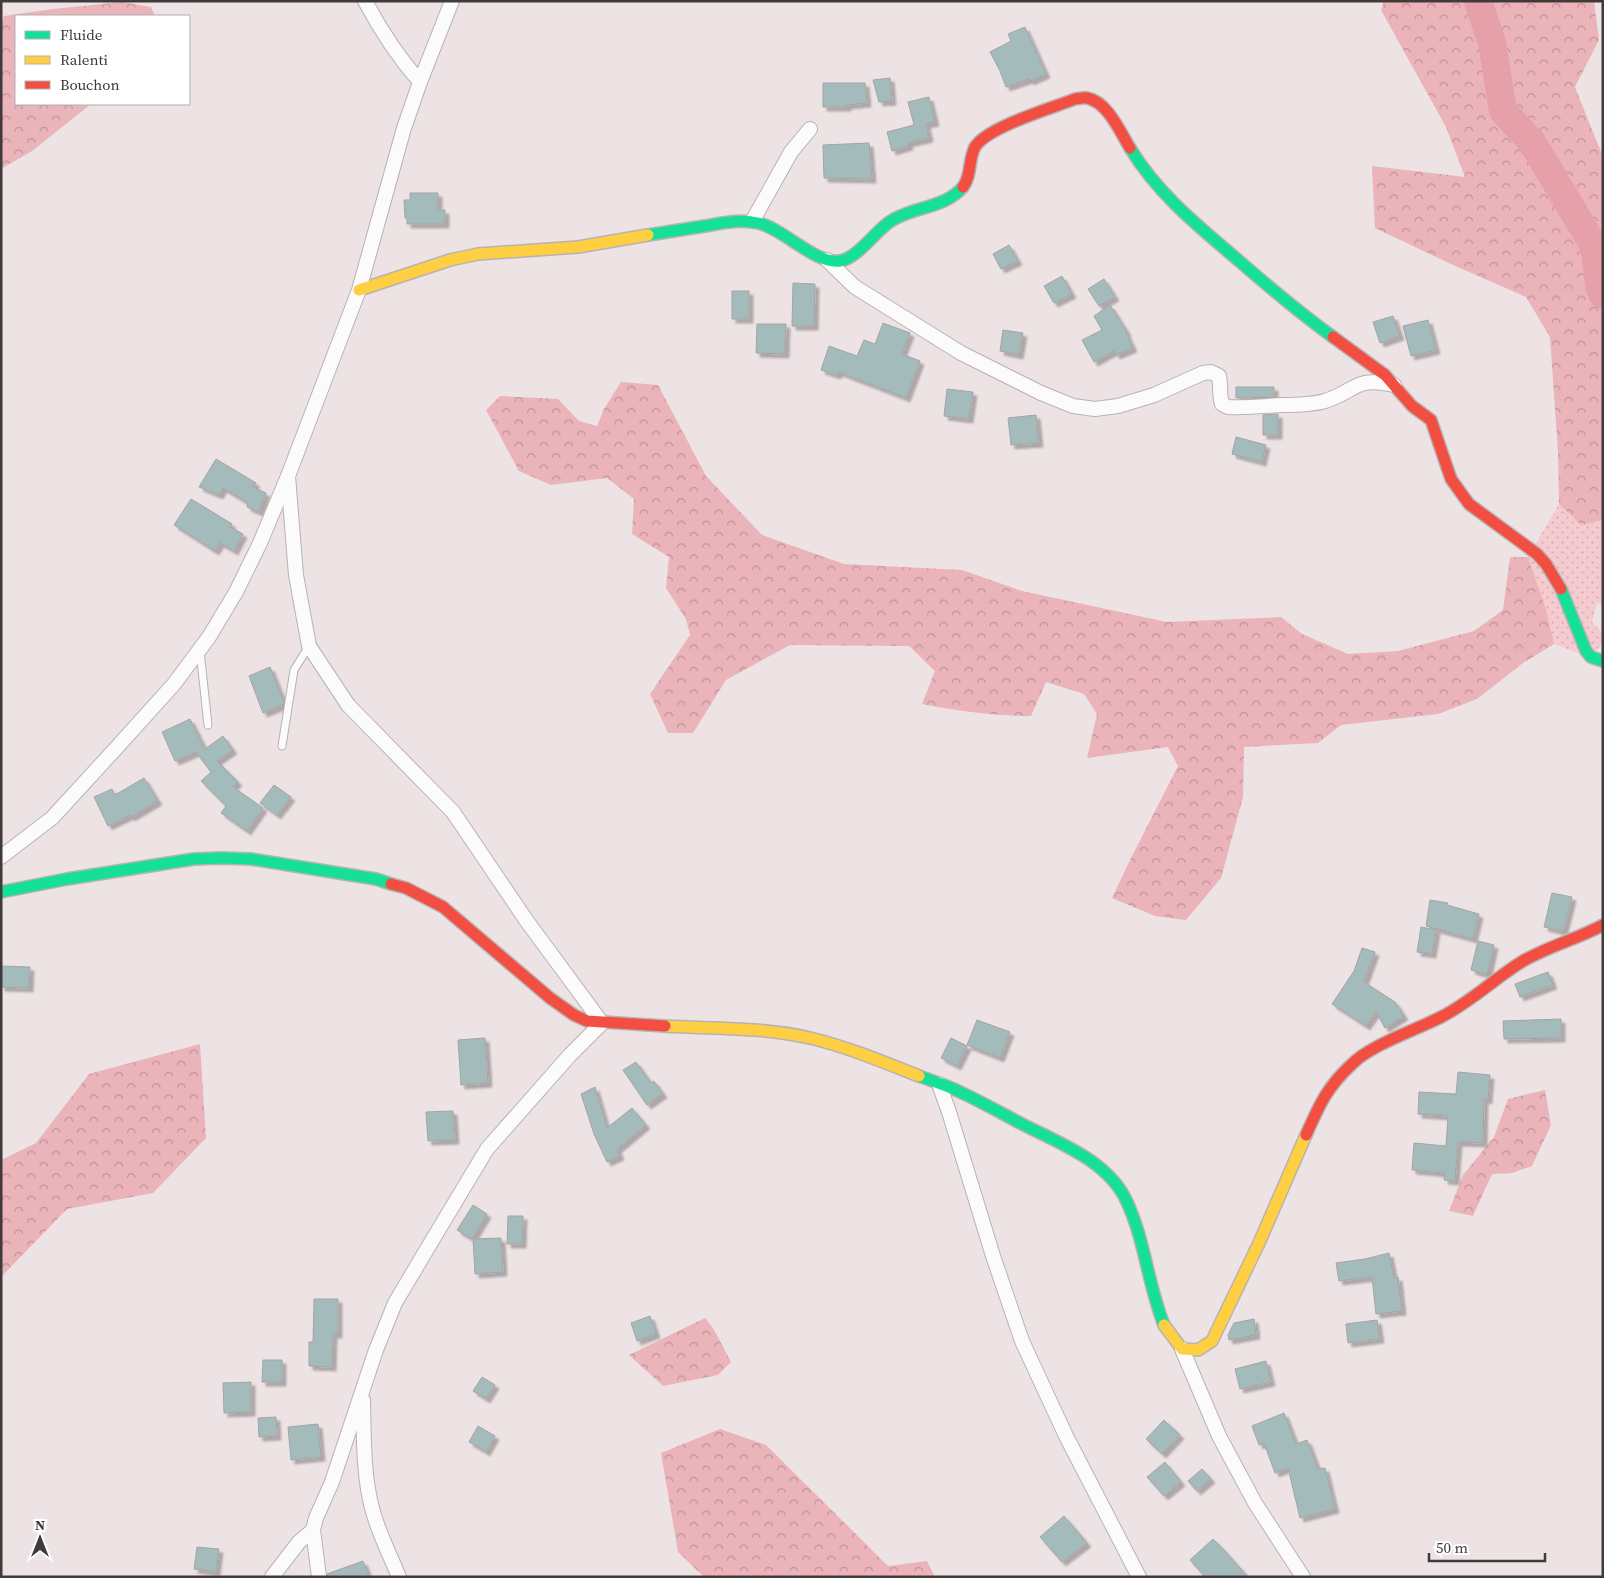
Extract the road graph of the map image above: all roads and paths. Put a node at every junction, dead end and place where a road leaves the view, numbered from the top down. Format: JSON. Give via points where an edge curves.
{"nodes":[{"id":1,"x":365,"y":1,"type":"edge"},
{"id":2,"x":452,"y":1,"type":"edge"},
{"id":3,"x":420,"y":82,"type":"junction"},
{"id":4,"x":810,"y":128,"type":"dead end"},
{"id":5,"x":753,"y":220,"type":"junction"},
{"id":6,"x":827,"y":260,"type":"junction"},
{"id":7,"x":359,"y":290,"type":"junction"},
{"id":8,"x":1394,"y":385,"type":"junction"},
{"id":9,"x":288,"y":476,"type":"junction"},
{"id":10,"x":309,"y":646,"type":"junction"},
{"id":11,"x":199,"y":649,"type":"junction"},
{"id":12,"x":1603,"y":661,"type":"edge"},
{"id":13,"x":208,"y":725,"type":"dead end"},
{"id":14,"x":282,"y":746,"type":"dead end"},
{"id":15,"x":1,"y":857,"type":"edge"},
{"id":16,"x":1,"y":892,"type":"edge"},
{"id":17,"x":1603,"y":924,"type":"edge"},
{"id":18,"x":602,"y":1023,"type":"junction"},
{"id":19,"x":939,"y":1084,"type":"junction"},
{"id":20,"x":1182,"y":1349,"type":"junction"},
{"id":21,"x":363,"y":1392,"type":"junction"},
{"id":22,"x":313,"y":1530,"type":"junction"},
{"id":23,"x":272,"y":1577,"type":"edge"},
{"id":24,"x":319,"y":1577,"type":"edge"},
{"id":25,"x":399,"y":1577,"type":"edge"},
{"id":26,"x":1139,"y":1577,"type":"edge"},
{"id":27,"x":1303,"y":1577,"type":"edge"}],
"edges":[{"from":1,"to":3,"type":"street","via":[[400,59]]},
{"from":2,"to":3,"type":"street"},
{"from":3,"to":7,"type":"street"},
{"from":4,"to":5,"type":"street","via":[[791,152]]},
{"from":5,"to":6,"type":"street","via":[[768,225]]},
{"from":5,"to":7,"type":"street","via":[[578,247],[478,254]]},
{"from":6,"to":8,"type":"street","via":[[855,287],[961,354],[1073,406],[1095,409],[1118,406],[1211,372],[1219,376],[1220,399],[1228,407],[1307,404],[1324,401],[1368,381]]},
{"from":6,"to":8,"type":"street","via":[[843,261],[892,220],[938,204],[958,193],[966,182],[971,155],[980,140],[996,130],[1075,99],[1087,98],[1109,114],[1140,165],[1167,198],[1300,313]]},
{"from":7,"to":9,"type":"street"},
{"from":8,"to":12,"type":"street","via":[[1412,406],[1431,420],[1452,479],[1469,504],[1545,561],[1561,587],[1586,651],[1591,657]]},
{"from":9,"to":10,"type":"street","via":[[296,575]]},
{"from":9,"to":11,"type":"street","via":[[236,592]]},
{"from":10,"to":14,"type":"lane","via":[[294,670]]},
{"from":10,"to":18,"type":"street","via":[[348,705],[453,812],[526,920]]},
{"from":11,"to":13,"type":"lane"},
{"from":11,"to":15,"type":"street","via":[[174,684],[52,818]]},
{"from":16,"to":18,"type":"street","via":[[67,878],[194,859],[251,859],[376,878],[406,888],[443,908],[563,1008],[587,1021]]},
{"from":17,"to":20,"type":"street","via":[[1522,962],[1444,1016],[1372,1050],[1338,1078],[1321,1102],[1260,1243],[1212,1341],[1194,1352]]},
{"from":18,"to":19,"type":"street","via":[[771,1032],[809,1038],[849,1049]]},
{"from":18,"to":21,"type":"street","via":[[488,1150],[395,1303]]},
{"from":19,"to":20,"type":"street","via":[[1073,1150],[1118,1186],[1128,1201],[1138,1230],[1164,1326]]},
{"from":19,"to":26,"type":"street","via":[[1022,1341],[1066,1436]]},
{"from":20,"to":27,"type":"street","via":[[1219,1436],[1255,1503]]},
{"from":21,"to":22,"type":"street"},
{"from":21,"to":25,"type":"street","via":[[372,1508]]},
{"from":22,"to":23,"type":"street","via":[[299,1542]]},
{"from":22,"to":24,"type":"street"}]}
